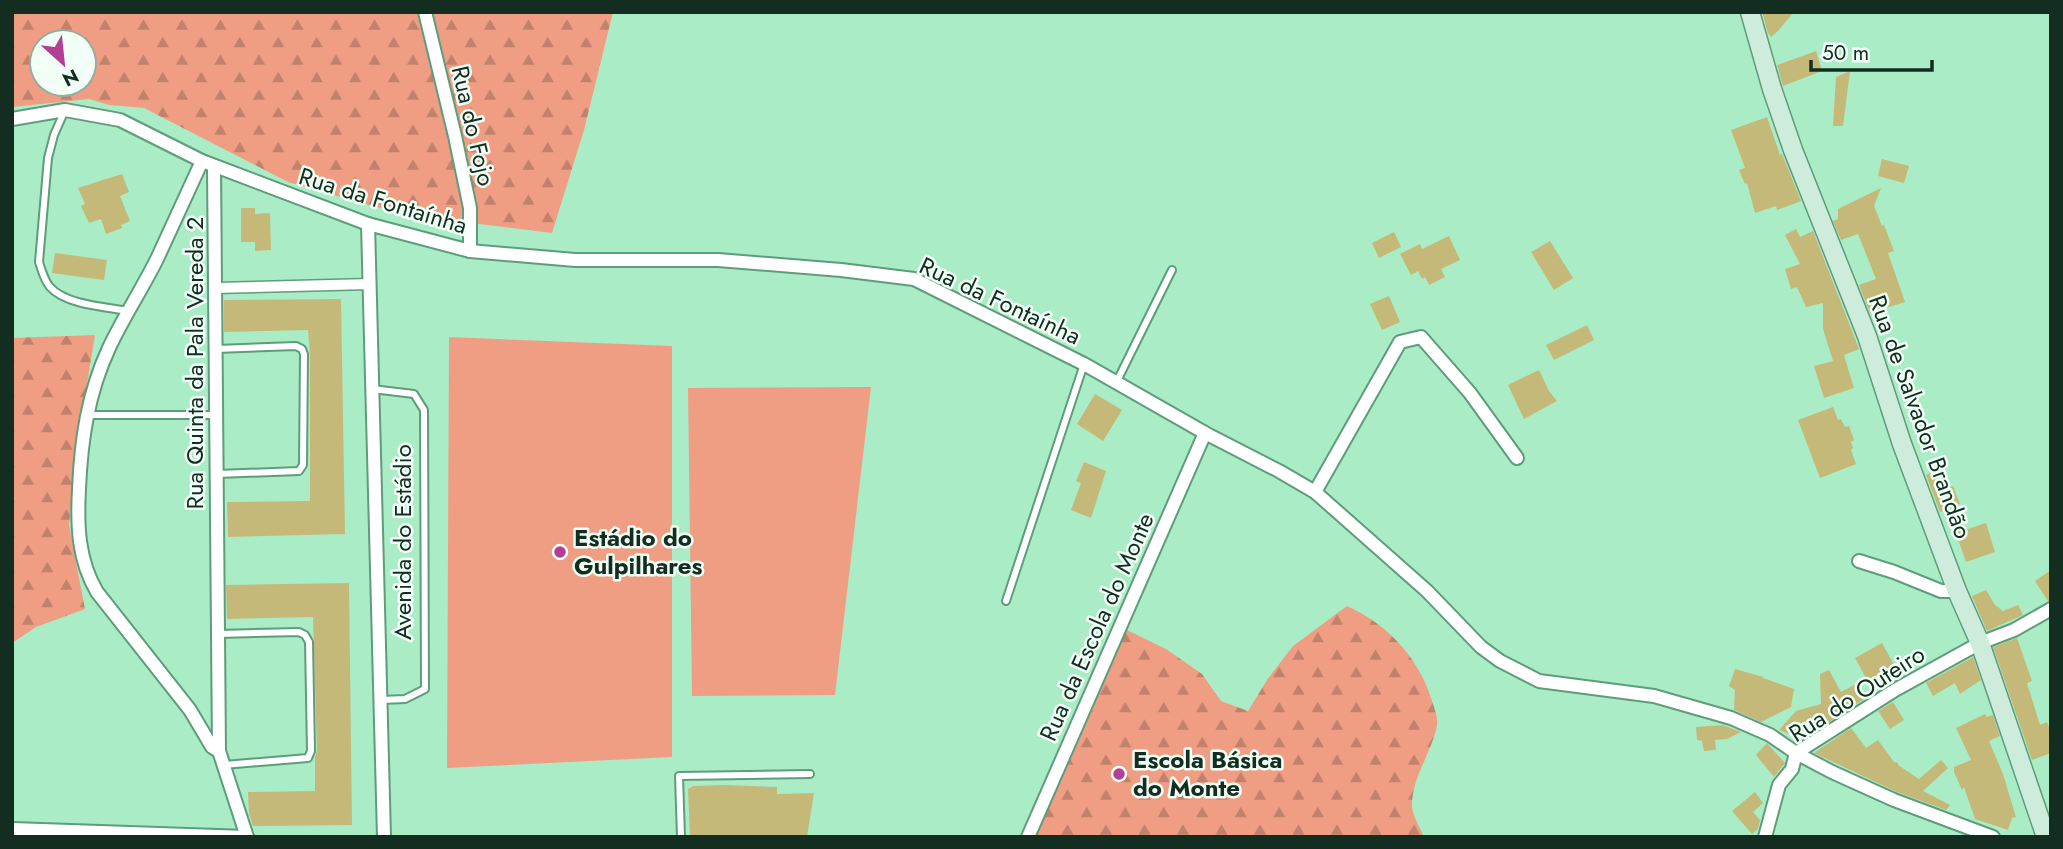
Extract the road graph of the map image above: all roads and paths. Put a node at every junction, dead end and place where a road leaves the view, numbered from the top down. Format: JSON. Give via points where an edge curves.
{"nodes":[{"id":1,"x":425,"y":12,"type":"edge"},
{"id":2,"x":1750,"y":12,"type":"edge"},
{"id":3,"x":65,"y":110,"type":"junction"},
{"id":4,"x":12,"y":119,"type":"edge"},
{"id":5,"x":208,"y":164,"type":"junction"},
{"id":6,"x":368,"y":224,"type":"junction"},
{"id":7,"x":470,"y":251,"type":"junction"},
{"id":8,"x":1172,"y":270,"type":"dead end"},
{"id":9,"x":370,"y":284,"type":"junction"},
{"id":10,"x":215,"y":288,"type":"junction"},
{"id":11,"x":128,"y":311,"type":"junction"},
{"id":12,"x":216,"y":349,"type":"junction"},
{"id":13,"x":1084,"y":364,"type":"junction"},
{"id":14,"x":1116,"y":383,"type":"junction"},
{"id":15,"x":372,"y":389,"type":"junction"},
{"id":16,"x":87,"y":415,"type":"junction"},
{"id":17,"x":216,"y":415,"type":"junction"},
{"id":18,"x":1205,"y":433,"type":"junction"},
{"id":19,"x":1517,"y":458,"type":"dead end"},
{"id":20,"x":217,"y":474,"type":"junction"},
{"id":21,"x":1315,"y":492,"type":"junction"},
{"id":22,"x":1859,"y":561,"type":"dead end"},
{"id":23,"x":1957,"y":591,"type":"junction"},
{"id":24,"x":1006,"y":601,"type":"dead end"},
{"id":25,"x":2051,"y":609,"type":"edge"},
{"id":26,"x":218,"y":634,"type":"junction"},
{"id":27,"x":1980,"y":643,"type":"junction"},
{"id":28,"x":381,"y":700,"type":"junction"},
{"id":29,"x":219,"y":751,"type":"junction"},
{"id":30,"x":1796,"y":753,"type":"junction"},
{"id":31,"x":223,"y":765,"type":"junction"},
{"id":32,"x":810,"y":774,"type":"dead end"},
{"id":33,"x":12,"y":829,"type":"edge"},
{"id":34,"x":114,"y":835,"type":"edge"},
{"id":35,"x":247,"y":837,"type":"edge"},
{"id":36,"x":384,"y":837,"type":"edge"},
{"id":37,"x":681,"y":837,"type":"edge"},
{"id":38,"x":1028,"y":837,"type":"edge"},
{"id":39,"x":1765,"y":837,"type":"edge"},
{"id":40,"x":1993,"y":837,"type":"edge"},
{"id":41,"x":2046,"y":837,"type":"edge"}],
"edges":[{"from":1,"to":7,"type":"street","name":"Rua do Fojo","via":[[470,208]]},
{"from":2,"to":23,"type":"main road","name":"Rua de Salvador Brandão","via":[[1793,150],[1867,336]]},
{"from":3,"to":4,"type":"street","name":"Rua da Fontaínha"},
{"from":3,"to":5,"type":"street","name":"Rua da Fontaínha","via":[[120,120]]},
{"from":3,"to":11,"type":"lane","via":[[48,158],[39,262],[42,274],[51,289],[76,302]]},
{"from":5,"to":6,"type":"street","name":"Rua da Fontaínha"},
{"from":5,"to":10,"type":"street","name":"Rua Quinta da Pala Vereda 2"},
{"from":5,"to":11,"type":"street"},
{"from":6,"to":7,"type":"street","name":"Rua da Fontaínha"},
{"from":6,"to":9,"type":"street","name":"Avenida do Estádio"},
{"from":7,"to":13,"type":"street","name":"Rua da Fontaínha","via":[[575,260],[718,260],[915,279]]},
{"from":8,"to":14,"type":"lane"},
{"from":9,"to":10,"type":"street"},
{"from":9,"to":15,"type":"street","name":"Avenida do Estádio"},
{"from":10,"to":12,"type":"street","name":"Rua Quinta da Pala Vereda 2"},
{"from":11,"to":16,"type":"street","via":[[99,373]]},
{"from":12,"to":17,"type":"street","name":"Rua Quinta da Pala Vereda 2"},
{"from":12,"to":20,"type":"lane","via":[[296,346],[304,354],[303,465],[299,471]]},
{"from":13,"to":14,"type":"street","name":"Rua da Fontaínha"},
{"from":13,"to":24,"type":"lane"},
{"from":14,"to":18,"type":"street","name":"Rua da Fontaínha"},
{"from":15,"to":28,"type":"street","name":"Avenida do Estádio"},
{"from":15,"to":28,"type":"lane","name":"Avenida do Estádio","via":[[414,394],[424,410],[425,688],[405,699]]},
{"from":16,"to":17,"type":"lane"},
{"from":16,"to":29,"type":"street","via":[[77,523],[91,581]]},
{"from":17,"to":20,"type":"street","name":"Rua Quinta da Pala Vereda 2"},
{"from":18,"to":21,"type":"street","name":"Rua da Fontaínha"},
{"from":18,"to":38,"type":"street","name":"Rua da Escola do Monte"},
{"from":19,"to":21,"type":"street","via":[[1470,393],[1421,337],[1400,342]]},
{"from":20,"to":26,"type":"street","name":"Rua Quinta da Pala Vereda 2"},
{"from":21,"to":30,"type":"street","name":"Rua da Fontaínha","via":[[1500,661],[1539,681],[1654,696],[1731,718],[1770,735]]},
{"from":22,"to":23,"type":"street","via":[[1941,591]]},
{"from":23,"to":27,"type":"main road","name":"Rua de Salvador Brandão"},
{"from":25,"to":27,"type":"street","name":"Rua do Outeiro"},
{"from":26,"to":29,"type":"street","name":"Rua Quinta da Pala Vereda 2"},
{"from":26,"to":31,"type":"lane","via":[[299,632],[309,642],[309,758]]},
{"from":27,"to":30,"type":"street","name":"Rua do Outeiro"},
{"from":27,"to":41,"type":"main road","name":"Rua de Salvador Brandão"},
{"from":28,"to":36,"type":"street","name":"Avenida do Estádio"},
{"from":29,"to":31,"type":"street"},
{"from":30,"to":39,"type":"street","name":"Rua do Outeiro","via":[[1792,769],[1779,785]]},
{"from":30,"to":40,"type":"street","name":"Rua da Fontaínha","via":[[1895,800]]},
{"from":31,"to":35,"type":"street"},
{"from":32,"to":37,"type":"lane","via":[[679,776]]},
{"from":33,"to":34,"type":"street"},
{"from":34,"to":35,"type":"street"}]}
